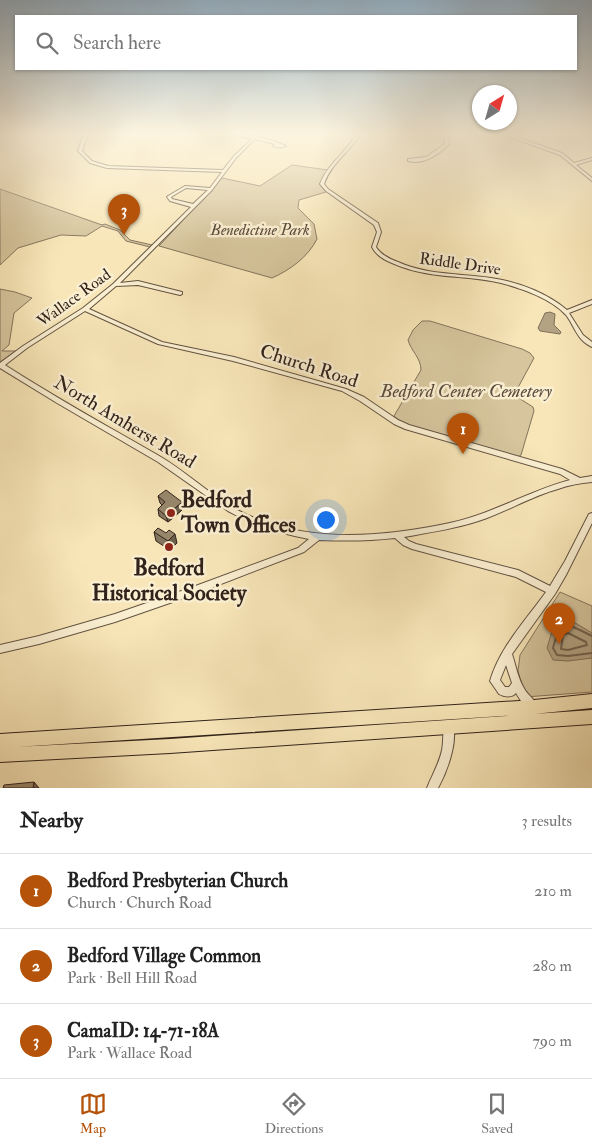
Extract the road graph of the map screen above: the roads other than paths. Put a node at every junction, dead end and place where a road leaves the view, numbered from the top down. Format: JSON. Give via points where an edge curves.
{"nodes":[{"id":1,"x":207,"y":170,"type":"edge"},
{"id":2,"x":226,"y":170,"type":"edge"},
{"id":3,"x":331,"y":170,"type":"edge"},
{"id":4,"x":580,"y":170,"type":"edge"},
{"id":5,"x":223,"y":173,"type":"junction"},
{"id":6,"x":592,"y":180,"type":"edge"},
{"id":7,"x":211,"y":189,"type":"junction"},
{"id":8,"x":194,"y":206,"type":"junction"},
{"id":9,"x":115,"y":286,"type":"junction"},
{"id":10,"x":180,"y":293,"type":"dead end"},
{"id":11,"x":592,"y":302,"type":"edge"},
{"id":12,"x":85,"y":309,"type":"junction"},
{"id":13,"x":566,"y":312,"type":"junction"},
{"id":14,"x":592,"y":346,"type":"edge"},
{"id":15,"x":0,"y":365,"type":"edge"},
{"id":16,"x":592,"y":479,"type":"edge"},
{"id":17,"x":577,"y":480,"type":"junction"},
{"id":18,"x":592,"y":516,"type":"edge"},
{"id":19,"x":396,"y":534,"type":"junction"},
{"id":20,"x":316,"y":538,"type":"junction"},
{"id":21,"x":552,"y":591,"type":"junction"},
{"id":22,"x":0,"y":649,"type":"edge"},
{"id":23,"x":508,"y":654,"type":"junction"},
{"id":24,"x":516,"y":685,"type":"junction"},
{"id":25,"x":592,"y":701,"type":"edge"},
{"id":26,"x":534,"y":707,"type":"junction"},
{"id":27,"x":447,"y":712,"type":"junction"},
{"id":28,"x":592,"y":716,"type":"edge"},
{"id":29,"x":449,"y":727,"type":"junction"},
{"id":30,"x":0,"y":741,"type":"edge"},
{"id":31,"x":0,"y":755,"type":"edge"},
{"id":32,"x":432,"y":788,"type":"edge"}],
"edges":[{"from":1,"to":5,"type":"street"},
{"from":2,"to":5,"type":"street","name":"Wallace Road"},
{"from":3,"to":13,"type":"street","name":"Riddle Drive","via":[[322,184],[376,224],[379,232],[374,245],[378,252],[401,266],[416,271],[507,283],[536,294]]},
{"from":4,"to":6,"type":"street"},
{"from":5,"to":7,"type":"street","name":"Wallace Road"},
{"from":7,"to":8,"type":"street","name":"Wallace Road"},
{"from":7,"to":8,"type":"street","via":[[186,187],[169,197]]},
{"from":8,"to":9,"type":"street","name":"Wallace Road"},
{"from":9,"to":10,"type":"street","via":[[138,283]]},
{"from":9,"to":12,"type":"street","name":"Wallace Road"},
{"from":11,"to":13,"type":"street"},
{"from":12,"to":15,"type":"street","name":"Wallace Road"},
{"from":12,"to":17,"type":"street","name":"Church Road","via":[[160,343],[247,362],[344,390],[396,422],[416,430],[562,472]]},
{"from":13,"to":14,"type":"street","via":[[578,334]]},
{"from":15,"to":20,"type":"street","name":"North Amherst Road","via":[[175,469],[241,516],[268,527]]},
{"from":16,"to":17,"type":"street"},
{"from":17,"to":19,"type":"street","name":"North Amherst Road","via":[[461,524]]},
{"from":18,"to":21,"type":"street"},
{"from":19,"to":20,"type":"street","name":"North Amherst Road","via":[[354,539]]},
{"from":19,"to":21,"type":"street","via":[[415,547],[518,574]]},
{"from":20,"to":22,"type":"street","via":[[301,550],[116,618]]},
{"from":21,"to":23,"type":"street"},
{"from":23,"to":24,"type":"street"},
{"from":23,"to":24,"type":"street","via":[[495,681],[497,687],[506,692],[514,690]]},
{"from":24,"to":26,"type":"street"},
{"from":25,"to":26,"type":"highway"},
{"from":26,"to":27,"type":"highway"},
{"from":27,"to":29,"type":"street"},
{"from":27,"to":30,"type":"highway"},
{"from":28,"to":29,"type":"highway"},
{"from":29,"to":31,"type":"highway"},
{"from":29,"to":32,"type":"street","via":[[446,758]]}]}
